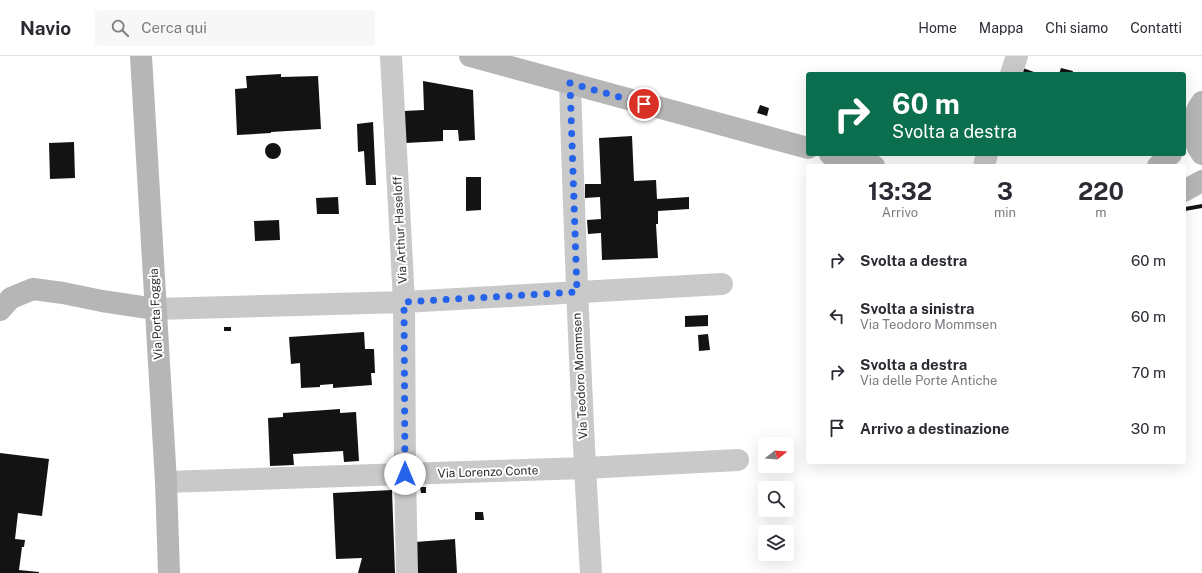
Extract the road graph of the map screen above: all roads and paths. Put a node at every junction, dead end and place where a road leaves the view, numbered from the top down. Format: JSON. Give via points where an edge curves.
{"nodes":[{"id":1,"x":141,"y":56,"type":"edge"},
{"id":2,"x":391,"y":56,"type":"edge"},
{"id":3,"x":470,"y":56,"type":"edge"},
{"id":4,"x":1017,"y":56,"type":"edge"},
{"id":5,"x":1012,"y":72,"type":"edge"},
{"id":6,"x":570,"y":83,"type":"junction"},
{"id":7,"x":1202,"y":102,"type":"edge"},
{"id":8,"x":1188,"y":139,"type":"edge"},
{"id":9,"x":806,"y":147,"type":"edge"},
{"id":10,"x":1202,"y":154,"type":"edge"},
{"id":11,"x":837,"y":156,"type":"edge"},
{"id":12,"x":1169,"y":156,"type":"edge"},
{"id":13,"x":867,"y":164,"type":"edge"},
{"id":14,"x":1160,"y":164,"type":"edge"},
{"id":15,"x":1202,"y":181,"type":"edge"},
{"id":16,"x":1186,"y":190,"type":"edge"},
{"id":17,"x":722,"y":284,"type":"dead end"},
{"id":18,"x":577,"y":292,"type":"junction"},
{"id":19,"x":404,"y":302,"type":"junction"},
{"id":20,"x":0,"y":310,"type":"edge"},
{"id":21,"x":155,"y":310,"type":"junction"},
{"id":22,"x":738,"y":460,"type":"dead end"},
{"id":23,"x":585,"y":468,"type":"junction"},
{"id":24,"x":405,"y":474,"type":"junction"},
{"id":25,"x":166,"y":482,"type":"junction"},
{"id":26,"x":169,"y":573,"type":"edge"},
{"id":27,"x":407,"y":573,"type":"edge"},
{"id":28,"x":591,"y":573,"type":"edge"}],
"edges":[{"from":1,"to":21,"type":"main road","name":"Via Porta Foggia"},
{"from":2,"to":19,"type":"street","name":"Via Arthur Haseloff"},
{"from":3,"to":6,"type":"main road"},
{"from":4,"to":5,"type":"street"},
{"from":6,"to":9,"type":"main road"},
{"from":6,"to":18,"type":"street","name":"Via Teodoro Mommsen"},
{"from":7,"to":8,"type":"main road","via":[[1195,114]]},
{"from":8,"to":10,"type":"main road"},
{"from":11,"to":13,"type":"main road"},
{"from":12,"to":14,"type":"main road"},
{"from":15,"to":16,"type":"main road"},
{"from":17,"to":18,"type":"street"},
{"from":18,"to":19,"type":"street"},
{"from":18,"to":23,"type":"street","name":"Via Teodoro Mommsen"},
{"from":19,"to":21,"type":"street"},
{"from":19,"to":24,"type":"street","name":"Via Arthur Haseloff"},
{"from":20,"to":21,"type":"main road","via":[[11,298],[33,289]]},
{"from":21,"to":25,"type":"main road","name":"Via Porta Foggia"},
{"from":22,"to":23,"type":"street","name":"Via Lorenzo Conte"},
{"from":23,"to":24,"type":"street","name":"Via Lorenzo Conte"},
{"from":23,"to":28,"type":"street","name":"Via Teodoro Mommsen"},
{"from":24,"to":25,"type":"street","name":"Via Lorenzo Conte"},
{"from":24,"to":27,"type":"street","name":"Via Arthur Haseloff"},
{"from":25,"to":26,"type":"main road","name":"Via Porta Foggia"}]}
